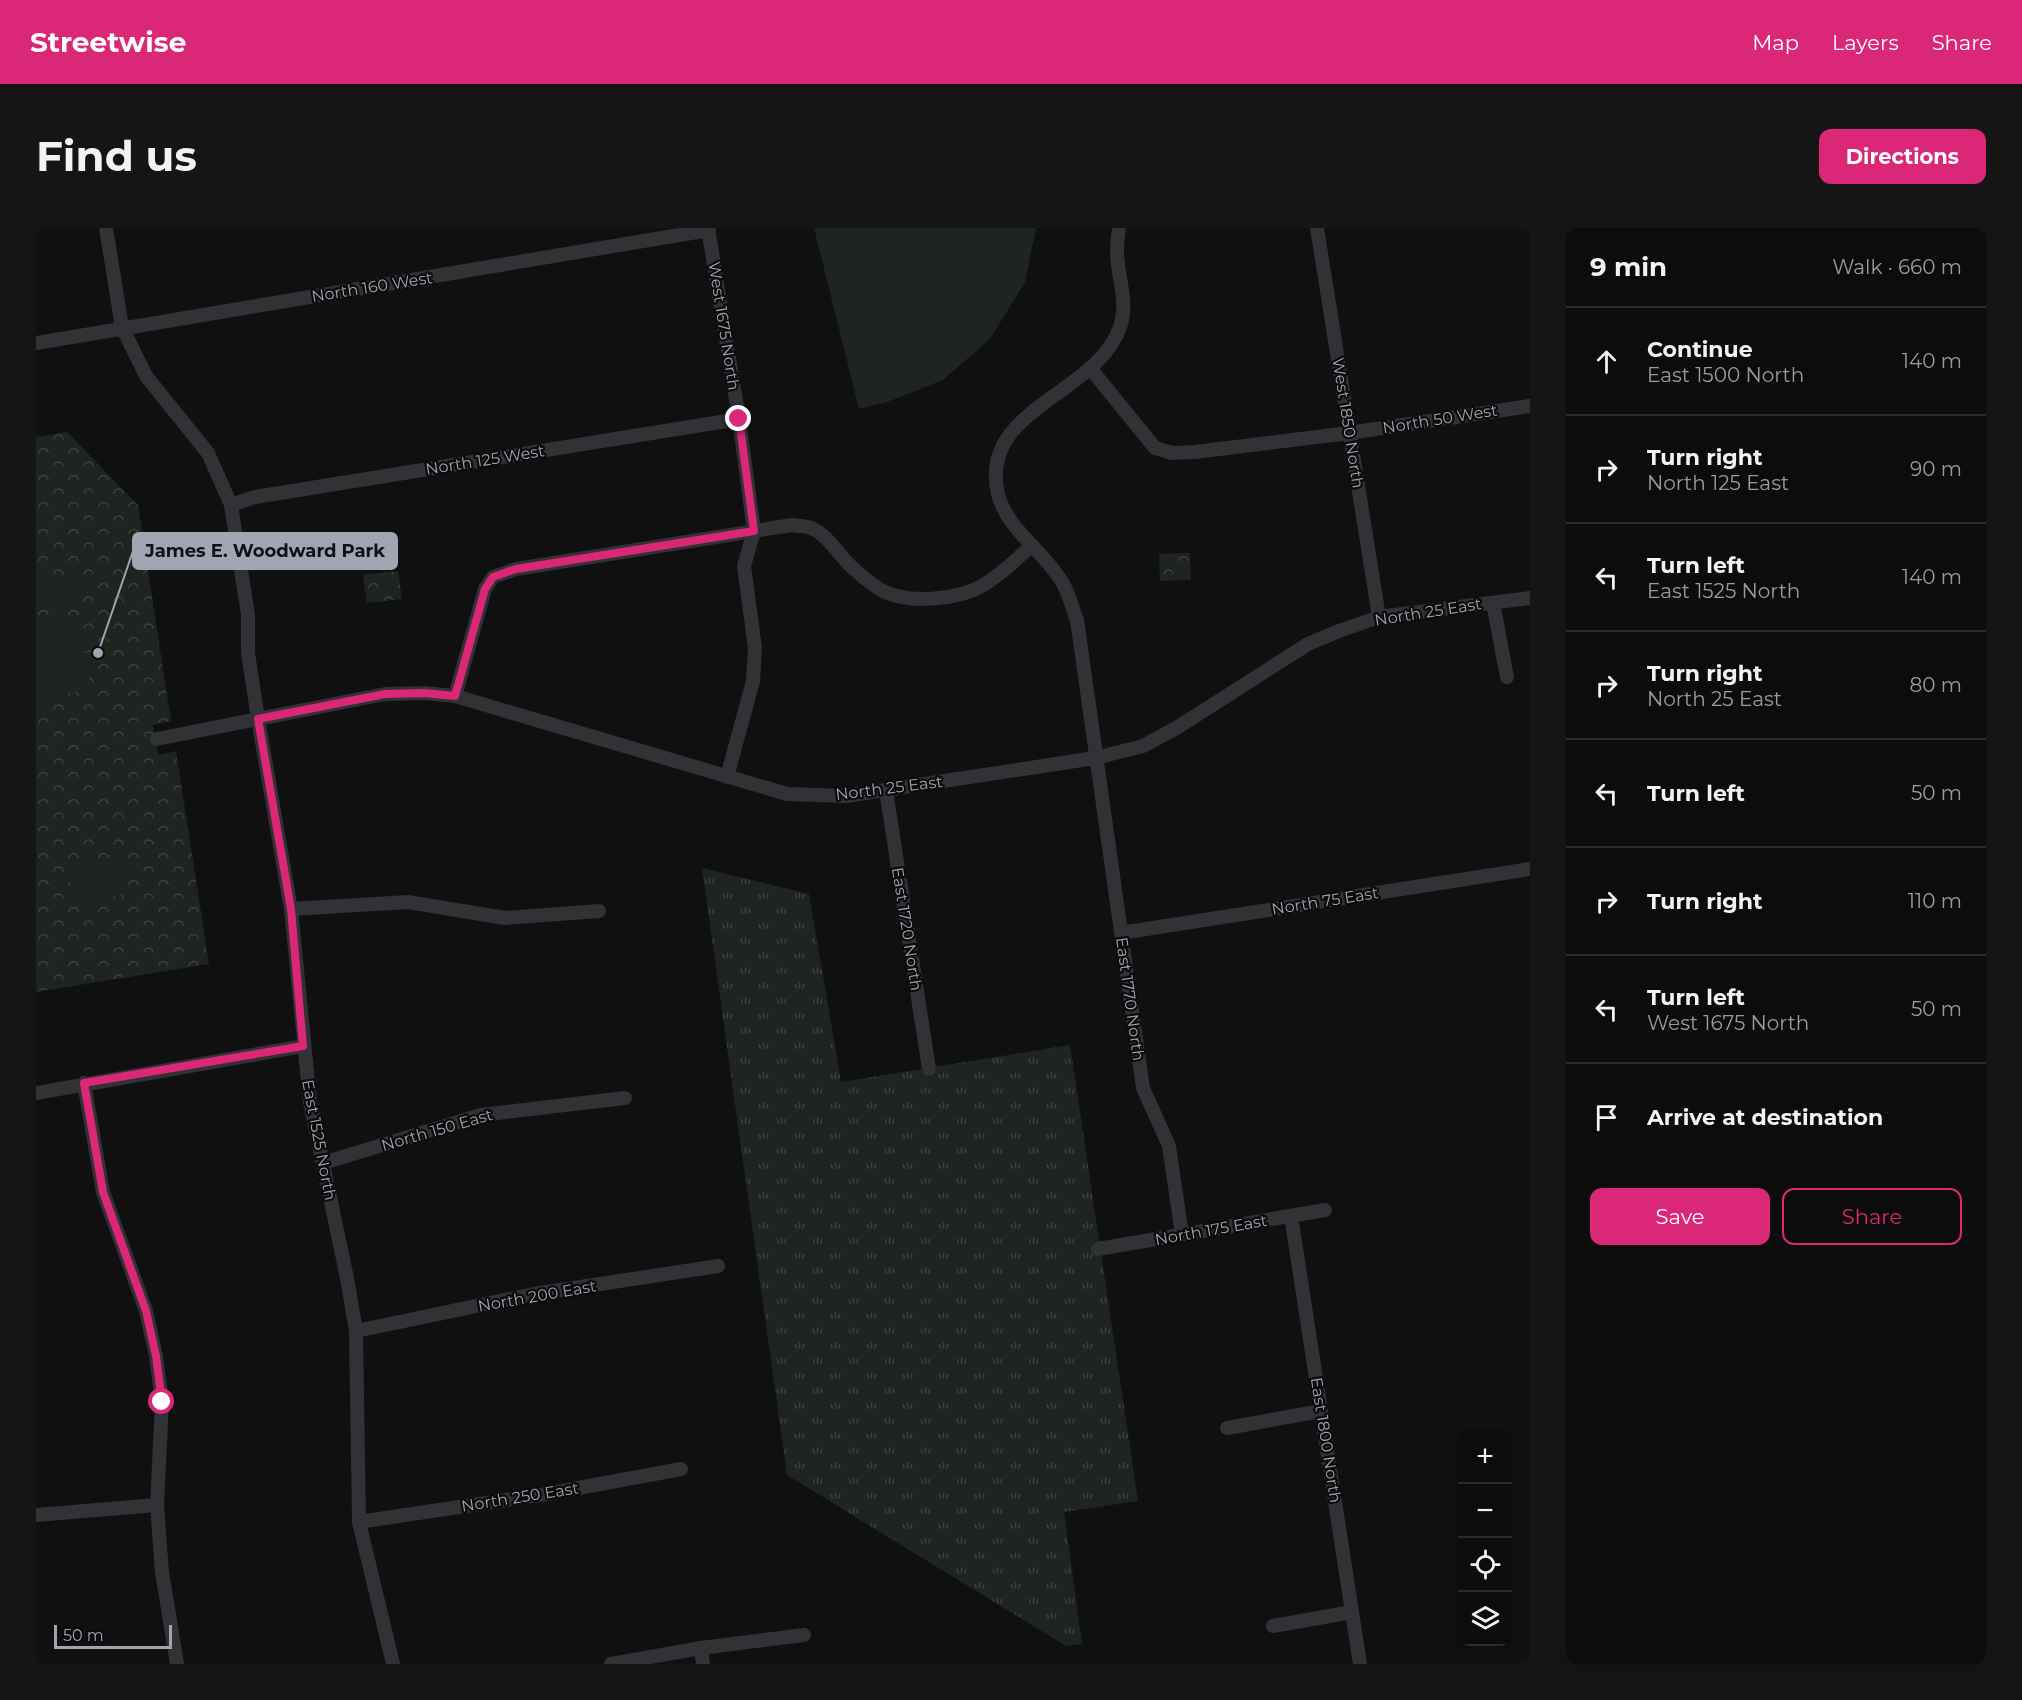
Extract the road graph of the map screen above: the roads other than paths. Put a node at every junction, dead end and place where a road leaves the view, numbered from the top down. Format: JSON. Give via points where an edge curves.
{"nodes":[{"id":1,"x":106,"y":228,"type":"edge"},
{"id":2,"x":1119,"y":228,"type":"edge"},
{"id":3,"x":1317,"y":228,"type":"edge"},
{"id":4,"x":709,"y":229,"type":"edge"},
{"id":5,"x":122,"y":327,"type":"junction"},
{"id":6,"x":36,"y":343,"type":"edge"},
{"id":7,"x":1090,"y":368,"type":"junction"},
{"id":8,"x":1530,"y":406,"type":"edge"},
{"id":9,"x":739,"y":419,"type":"junction"},
{"id":10,"x":1349,"y":433,"type":"junction"},
{"id":11,"x":231,"y":505,"type":"junction"},
{"id":12,"x":754,"y":531,"type":"junction"},
{"id":13,"x":1032,"y":546,"type":"junction"},
{"id":14,"x":1530,"y":598,"type":"edge"},
{"id":15,"x":1493,"y":603,"type":"junction"},
{"id":16,"x":1379,"y":617,"type":"junction"},
{"id":17,"x":1507,"y":677,"type":"dead end"},
{"id":18,"x":455,"y":696,"type":"junction"},
{"id":19,"x":258,"y":719,"type":"junction"},
{"id":20,"x":157,"y":738,"type":"dead end"},
{"id":21,"x":1095,"y":758,"type":"junction"},
{"id":22,"x":727,"y":777,"type":"junction"},
{"id":23,"x":886,"y":790,"type":"junction"},
{"id":24,"x":1530,"y":869,"type":"edge"},
{"id":25,"x":291,"y":909,"type":"junction"},
{"id":26,"x":599,"y":911,"type":"dead end"},
{"id":27,"x":1120,"y":933,"type":"junction"},
{"id":28,"x":303,"y":1046,"type":"junction"},
{"id":29,"x":929,"y":1069,"type":"dead end"},
{"id":30,"x":84,"y":1083,"type":"junction"},
{"id":31,"x":36,"y":1093,"type":"edge"},
{"id":32,"x":625,"y":1098,"type":"dead end"},
{"id":33,"x":323,"y":1163,"type":"junction"},
{"id":34,"x":1325,"y":1210,"type":"dead end"},
{"id":35,"x":1291,"y":1216,"type":"junction"},
{"id":36,"x":1182,"y":1235,"type":"junction"},
{"id":37,"x":1098,"y":1249,"type":"dead end"},
{"id":38,"x":718,"y":1266,"type":"dead end"},
{"id":39,"x":356,"y":1331,"type":"junction"},
{"id":40,"x":1321,"y":1411,"type":"junction"},
{"id":41,"x":1227,"y":1428,"type":"dead end"},
{"id":42,"x":681,"y":1469,"type":"dead end"},
{"id":43,"x":157,"y":1505,"type":"junction"},
{"id":44,"x":36,"y":1515,"type":"edge"},
{"id":45,"x":359,"y":1522,"type":"junction"},
{"id":46,"x":1352,"y":1612,"type":"junction"},
{"id":47,"x":1274,"y":1626,"type":"dead end"},
{"id":48,"x":804,"y":1635,"type":"dead end"},
{"id":49,"x":700,"y":1648,"type":"junction"},
{"id":50,"x":177,"y":1664,"type":"edge"},
{"id":51,"x":393,"y":1664,"type":"edge"},
{"id":52,"x":611,"y":1664,"type":"edge"},
{"id":53,"x":703,"y":1664,"type":"edge"},
{"id":54,"x":1360,"y":1664,"type":"edge"}],
"edges":[{"from":1,"to":5,"type":"street","name":"East 1525 North"},
{"from":2,"to":7,"type":"street","via":[[1117,251],[1124,302],[1120,327],[1103,356]]},
{"from":3,"to":10,"type":"street","name":"West 1850 North"},
{"from":4,"to":5,"type":"street","name":"North 160 West"},
{"from":4,"to":9,"type":"street","name":"West 1675 North"},
{"from":5,"to":6,"type":"street","name":"North 160 West"},
{"from":5,"to":11,"type":"street","name":"East 1525 North","via":[[146,375],[208,453]]},
{"from":7,"to":10,"type":"street","name":"North 50 West","via":[[1155,448],[1172,453]]},
{"from":7,"to":13,"type":"street","name":"East 1770 North","via":[[1014,428],[1000,448],[995,472],[998,496],[1010,519]]},
{"from":8,"to":10,"type":"street","name":"North 50 West"},
{"from":9,"to":11,"type":"street","name":"North 125 West","via":[[255,497]]},
{"from":9,"to":12,"type":"street","name":"West 1675 North"},
{"from":10,"to":16,"type":"street","name":"West 1850 North"},
{"from":11,"to":19,"type":"street","name":"East 1525 North","via":[[248,615],[248,654]]},
{"from":12,"to":13,"type":"street","via":[[792,525],[810,528],[825,537],[853,569],[884,591],[912,598],[936,599],[980,587]]},
{"from":12,"to":18,"type":"street","via":[[516,569],[493,577],[485,589]]},
{"from":12,"to":22,"type":"street","via":[[744,566],[755,648],[753,681]]},
{"from":13,"to":21,"type":"street","name":"East 1770 North","via":[[1063,582],[1077,620]]},
{"from":14,"to":15,"type":"street","name":"North 25 East"},
{"from":15,"to":16,"type":"street","name":"North 25 East"},
{"from":15,"to":17,"type":"street"},
{"from":16,"to":21,"type":"street","name":"North 25 East","via":[[1308,644],[1143,746]]},
{"from":18,"to":19,"type":"street","name":"North 25 East","via":[[385,694]]},
{"from":18,"to":22,"type":"street","name":"North 25 East"},
{"from":19,"to":20,"type":"street","name":"North 25 East"},
{"from":19,"to":25,"type":"street","name":"East 1525 North"},
{"from":21,"to":23,"type":"street","name":"North 25 East"},
{"from":21,"to":27,"type":"street","name":"East 1770 North"},
{"from":22,"to":23,"type":"street","name":"North 25 East","via":[[787,794],[846,796]]},
{"from":23,"to":29,"type":"street","name":"East 1720 North"},
{"from":24,"to":27,"type":"street","name":"North 75 East"},
{"from":25,"to":26,"type":"street","via":[[408,902],[505,918]]},
{"from":25,"to":28,"type":"street","name":"East 1525 North"},
{"from":27,"to":36,"type":"street","name":"East 1770 North","via":[[1143,1088],[1169,1146]]},
{"from":28,"to":30,"type":"street"},
{"from":28,"to":33,"type":"street","name":"East 1525 North"},
{"from":30,"to":31,"type":"street"},
{"from":30,"to":43,"type":"street","via":[[103,1192],[146,1311],[156,1356],[162,1402]]},
{"from":32,"to":33,"type":"street","name":"North 150 East","via":[[482,1115]]},
{"from":33,"to":39,"type":"street","name":"East 1525 North"},
{"from":34,"to":35,"type":"street","name":"North 175 East"},
{"from":35,"to":36,"type":"street","name":"North 175 East"},
{"from":35,"to":40,"type":"street","name":"East 1800 North"},
{"from":36,"to":37,"type":"street","name":"North 175 East"},
{"from":38,"to":39,"type":"street","name":"North 200 East","via":[[534,1294]]},
{"from":39,"to":45,"type":"street","name":"East 1525 North"},
{"from":40,"to":41,"type":"street"},
{"from":40,"to":46,"type":"street","name":"East 1800 North"},
{"from":42,"to":45,"type":"street","name":"North 250 East"},
{"from":43,"to":44,"type":"street"},
{"from":43,"to":50,"type":"street","via":[[162,1572]]},
{"from":45,"to":51,"type":"street","name":"East 1525 North"},
{"from":46,"to":47,"type":"street"},
{"from":46,"to":54,"type":"street","name":"East 1800 North"},
{"from":48,"to":49,"type":"street"},
{"from":49,"to":52,"type":"street"},
{"from":49,"to":53,"type":"street"}]}
